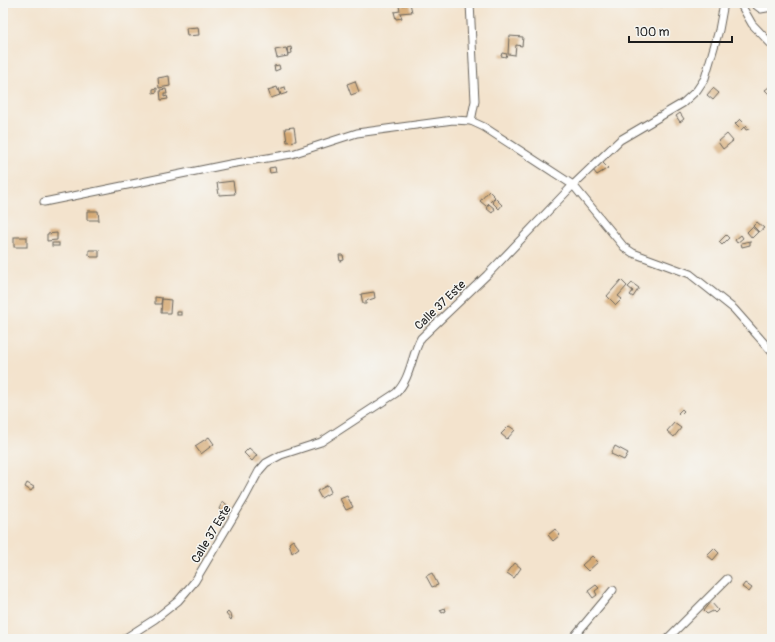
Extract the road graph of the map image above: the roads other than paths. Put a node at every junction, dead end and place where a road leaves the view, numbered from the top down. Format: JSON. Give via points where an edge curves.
{"nodes":[{"id":1,"x":470,"y":3,"type":"edge"},
{"id":2,"x":724,"y":3,"type":"edge"},
{"id":3,"x":740,"y":3,"type":"edge"},
{"id":4,"x":753,"y":3,"type":"edge"},
{"id":5,"x":772,"y":7,"type":"edge"},
{"id":6,"x":772,"y":45,"type":"edge"},
{"id":7,"x":471,"y":121,"type":"junction"},
{"id":8,"x":572,"y":185,"type":"junction"},
{"id":9,"x":44,"y":202,"type":"dead end"},
{"id":10,"x":772,"y":352,"type":"edge"},
{"id":11,"x":727,"y":579,"type":"dead end"},
{"id":12,"x":613,"y":590,"type":"dead end"},
{"id":13,"x":124,"y":639,"type":"edge"},
{"id":14,"x":572,"y":639,"type":"edge"},
{"id":15,"x":666,"y":639,"type":"edge"}],
"edges":[{"from":1,"to":7,"type":"street","via":[[475,102]]},
{"from":2,"to":8,"type":"street","name":"Calle 37 Este","via":[[705,78],[697,90],[683,103],[620,140]]},
{"from":3,"to":6,"type":"street","via":[[752,24]]},
{"from":4,"to":5,"type":"street","via":[[761,8]]},
{"from":7,"to":8,"type":"street","via":[[484,126]]},
{"from":7,"to":9,"type":"street","via":[[453,120],[357,133],[292,154]]},
{"from":8,"to":10,"type":"street","via":[[624,247],[633,253],[690,274],[734,309]]},
{"from":8,"to":13,"type":"street","name":"Calle 37 Este","via":[[487,275],[421,338],[408,374],[396,393],[321,442],[280,455],[266,463],[195,580],[178,601],[156,619]]},
{"from":11,"to":15,"type":"street"},
{"from":12,"to":14,"type":"street"}]}
